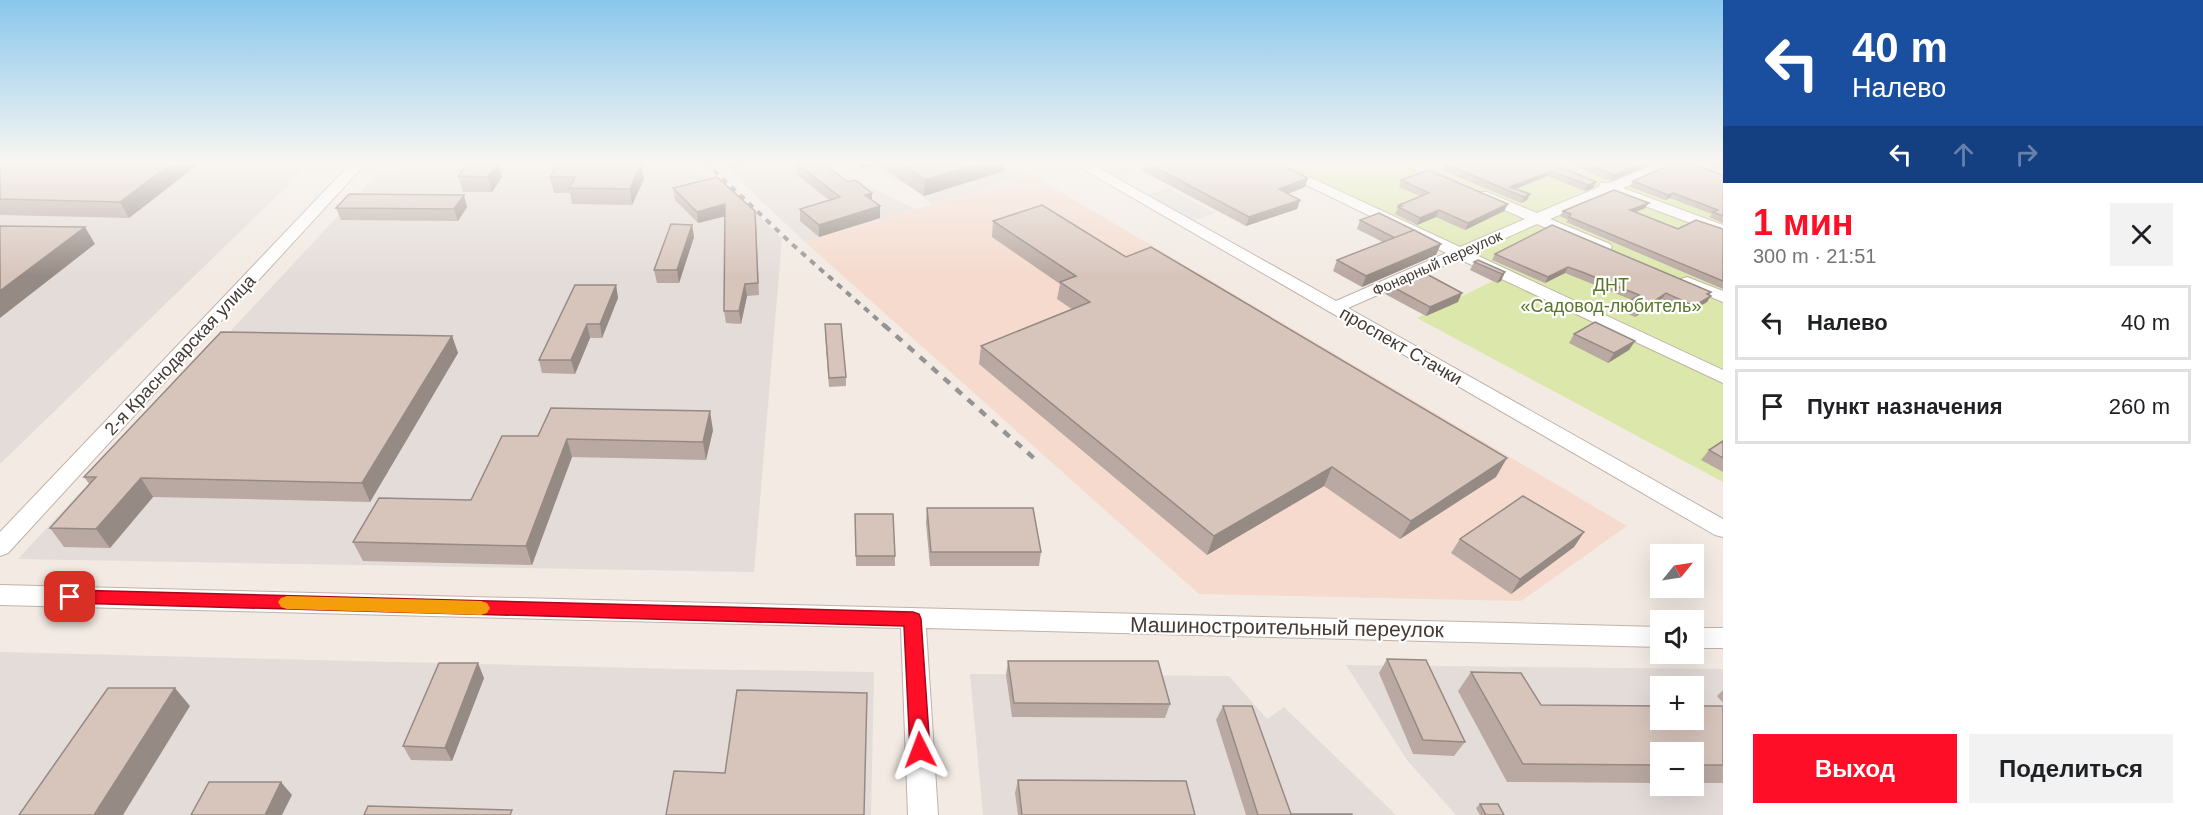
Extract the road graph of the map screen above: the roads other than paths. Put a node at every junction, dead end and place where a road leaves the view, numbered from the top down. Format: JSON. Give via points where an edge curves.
{"nodes":[{"id":1,"x":324,"y":200,"type":"edge"},
{"id":2,"x":1145,"y":200,"type":"edge"},
{"id":3,"x":1346,"y":200,"type":"edge"},
{"id":4,"x":1493,"y":200,"type":"edge"},
{"id":5,"x":1581,"y":200,"type":"edge"},
{"id":6,"x":1642,"y":200,"type":"edge"},
{"id":7,"x":1536,"y":219,"type":"junction"},
{"id":8,"x":1723,"y":231,"type":"edge"},
{"id":9,"x":1613,"y":251,"type":"edge"},
{"id":10,"x":1460,"y":254,"type":"junction"},
{"id":11,"x":1668,"y":274,"type":"edge"},
{"id":12,"x":1723,"y":297,"type":"edge"},
{"id":13,"x":1335,"y":308,"type":"junction"},
{"id":14,"x":1723,"y":377,"type":"edge"},
{"id":15,"x":1723,"y":529,"type":"edge"},
{"id":16,"x":0,"y":547,"type":"edge"},
{"id":17,"x":0,"y":595,"type":"edge"},
{"id":18,"x":913,"y":619,"type":"junction"},
{"id":19,"x":1650,"y":637,"type":"edge"},
{"id":20,"x":1704,"y":638,"type":"edge"},
{"id":21,"x":1723,"y":638,"type":"edge"},
{"id":22,"x":923,"y":815,"type":"edge"}],
"edges":[{"from":1,"to":16,"type":"street","name":"2-я Краснодарская улица"},
{"from":2,"to":13,"type":"street","name":"проспект Стачки"},
{"from":3,"to":10,"type":"street"},
{"from":4,"to":7,"type":"street"},
{"from":5,"to":7,"type":"street","name":"Фонарный переулок"},
{"from":6,"to":8,"type":"street"},
{"from":7,"to":9,"type":"street"},
{"from":7,"to":10,"type":"street","name":"Фонарный переулок"},
{"from":10,"to":13,"type":"street","name":"Фонарный переулок"},
{"from":10,"to":14,"type":"street"},
{"from":11,"to":12,"type":"street"},
{"from":13,"to":15,"type":"street","name":"проспект Стачки"},
{"from":17,"to":18,"type":"street","name":"Машиностроительный переулок"},
{"from":18,"to":19,"type":"street","name":"Машиностроительный переулок"},
{"from":18,"to":22,"type":"street"},
{"from":20,"to":21,"type":"street"}]}
